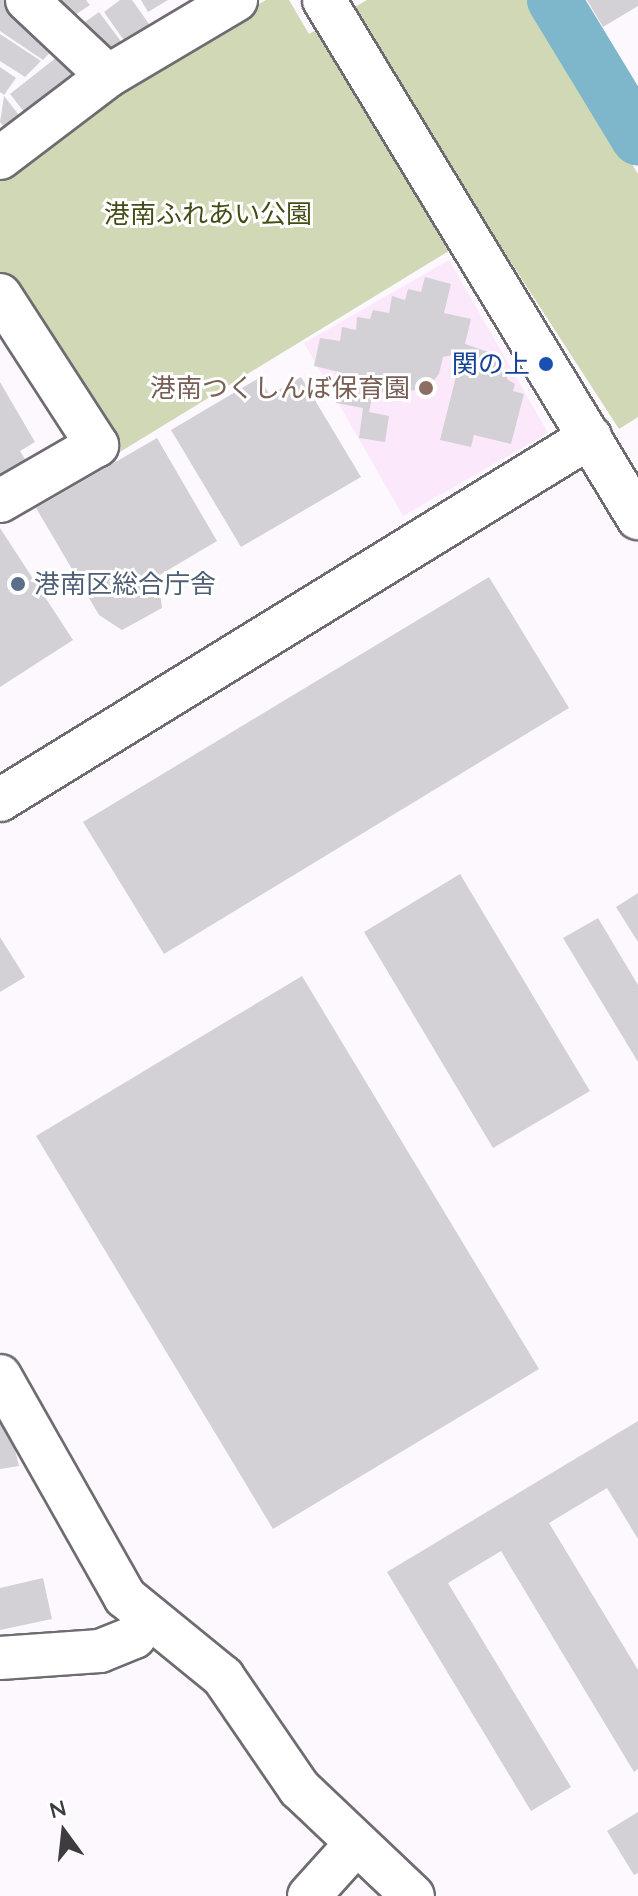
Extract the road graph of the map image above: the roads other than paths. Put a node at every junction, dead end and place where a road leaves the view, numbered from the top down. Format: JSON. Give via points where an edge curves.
{"nodes":[{"id":1,"x":27,"y":0,"type":"edge"},
{"id":2,"x":236,"y":0,"type":"edge"},
{"id":3,"x":324,"y":0,"type":"edge"},
{"id":4,"x":108,"y":76,"type":"junction"},
{"id":5,"x":0,"y":158,"type":"edge"},
{"id":6,"x":0,"y":295,"type":"edge"},
{"id":7,"x":590,"y":437,"type":"junction"},
{"id":8,"x":0,"y":501,"type":"edge"},
{"id":9,"x":638,"y":518,"type":"edge"},
{"id":10,"x":0,"y":800,"type":"edge"},
{"id":11,"x":5,"y":1393,"type":"edge"},
{"id":12,"x":150,"y":1618,"type":"junction"},
{"id":13,"x":0,"y":1658,"type":"edge"},
{"id":14,"x":354,"y":1846,"type":"junction"},
{"id":15,"x":309,"y":1896,"type":"edge"},
{"id":16,"x":413,"y":1896,"type":"edge"}],
"edges":[{"from":1,"to":4,"type":"street"},
{"from":2,"to":4,"type":"street"},
{"from":3,"to":7,"type":"street"},
{"from":4,"to":5,"type":"street"},
{"from":6,"to":8,"type":"street","via":[[97,445]]},
{"from":7,"to":9,"type":"street"},
{"from":7,"to":10,"type":"street"},
{"from":11,"to":12,"type":"street","via":[[125,1597]]},
{"from":12,"to":13,"type":"street","via":[[134,1637],[100,1651]]},
{"from":12,"to":14,"type":"street","via":[[223,1677],[299,1788]]},
{"from":14,"to":15,"type":"street"},
{"from":14,"to":16,"type":"street"}]}
